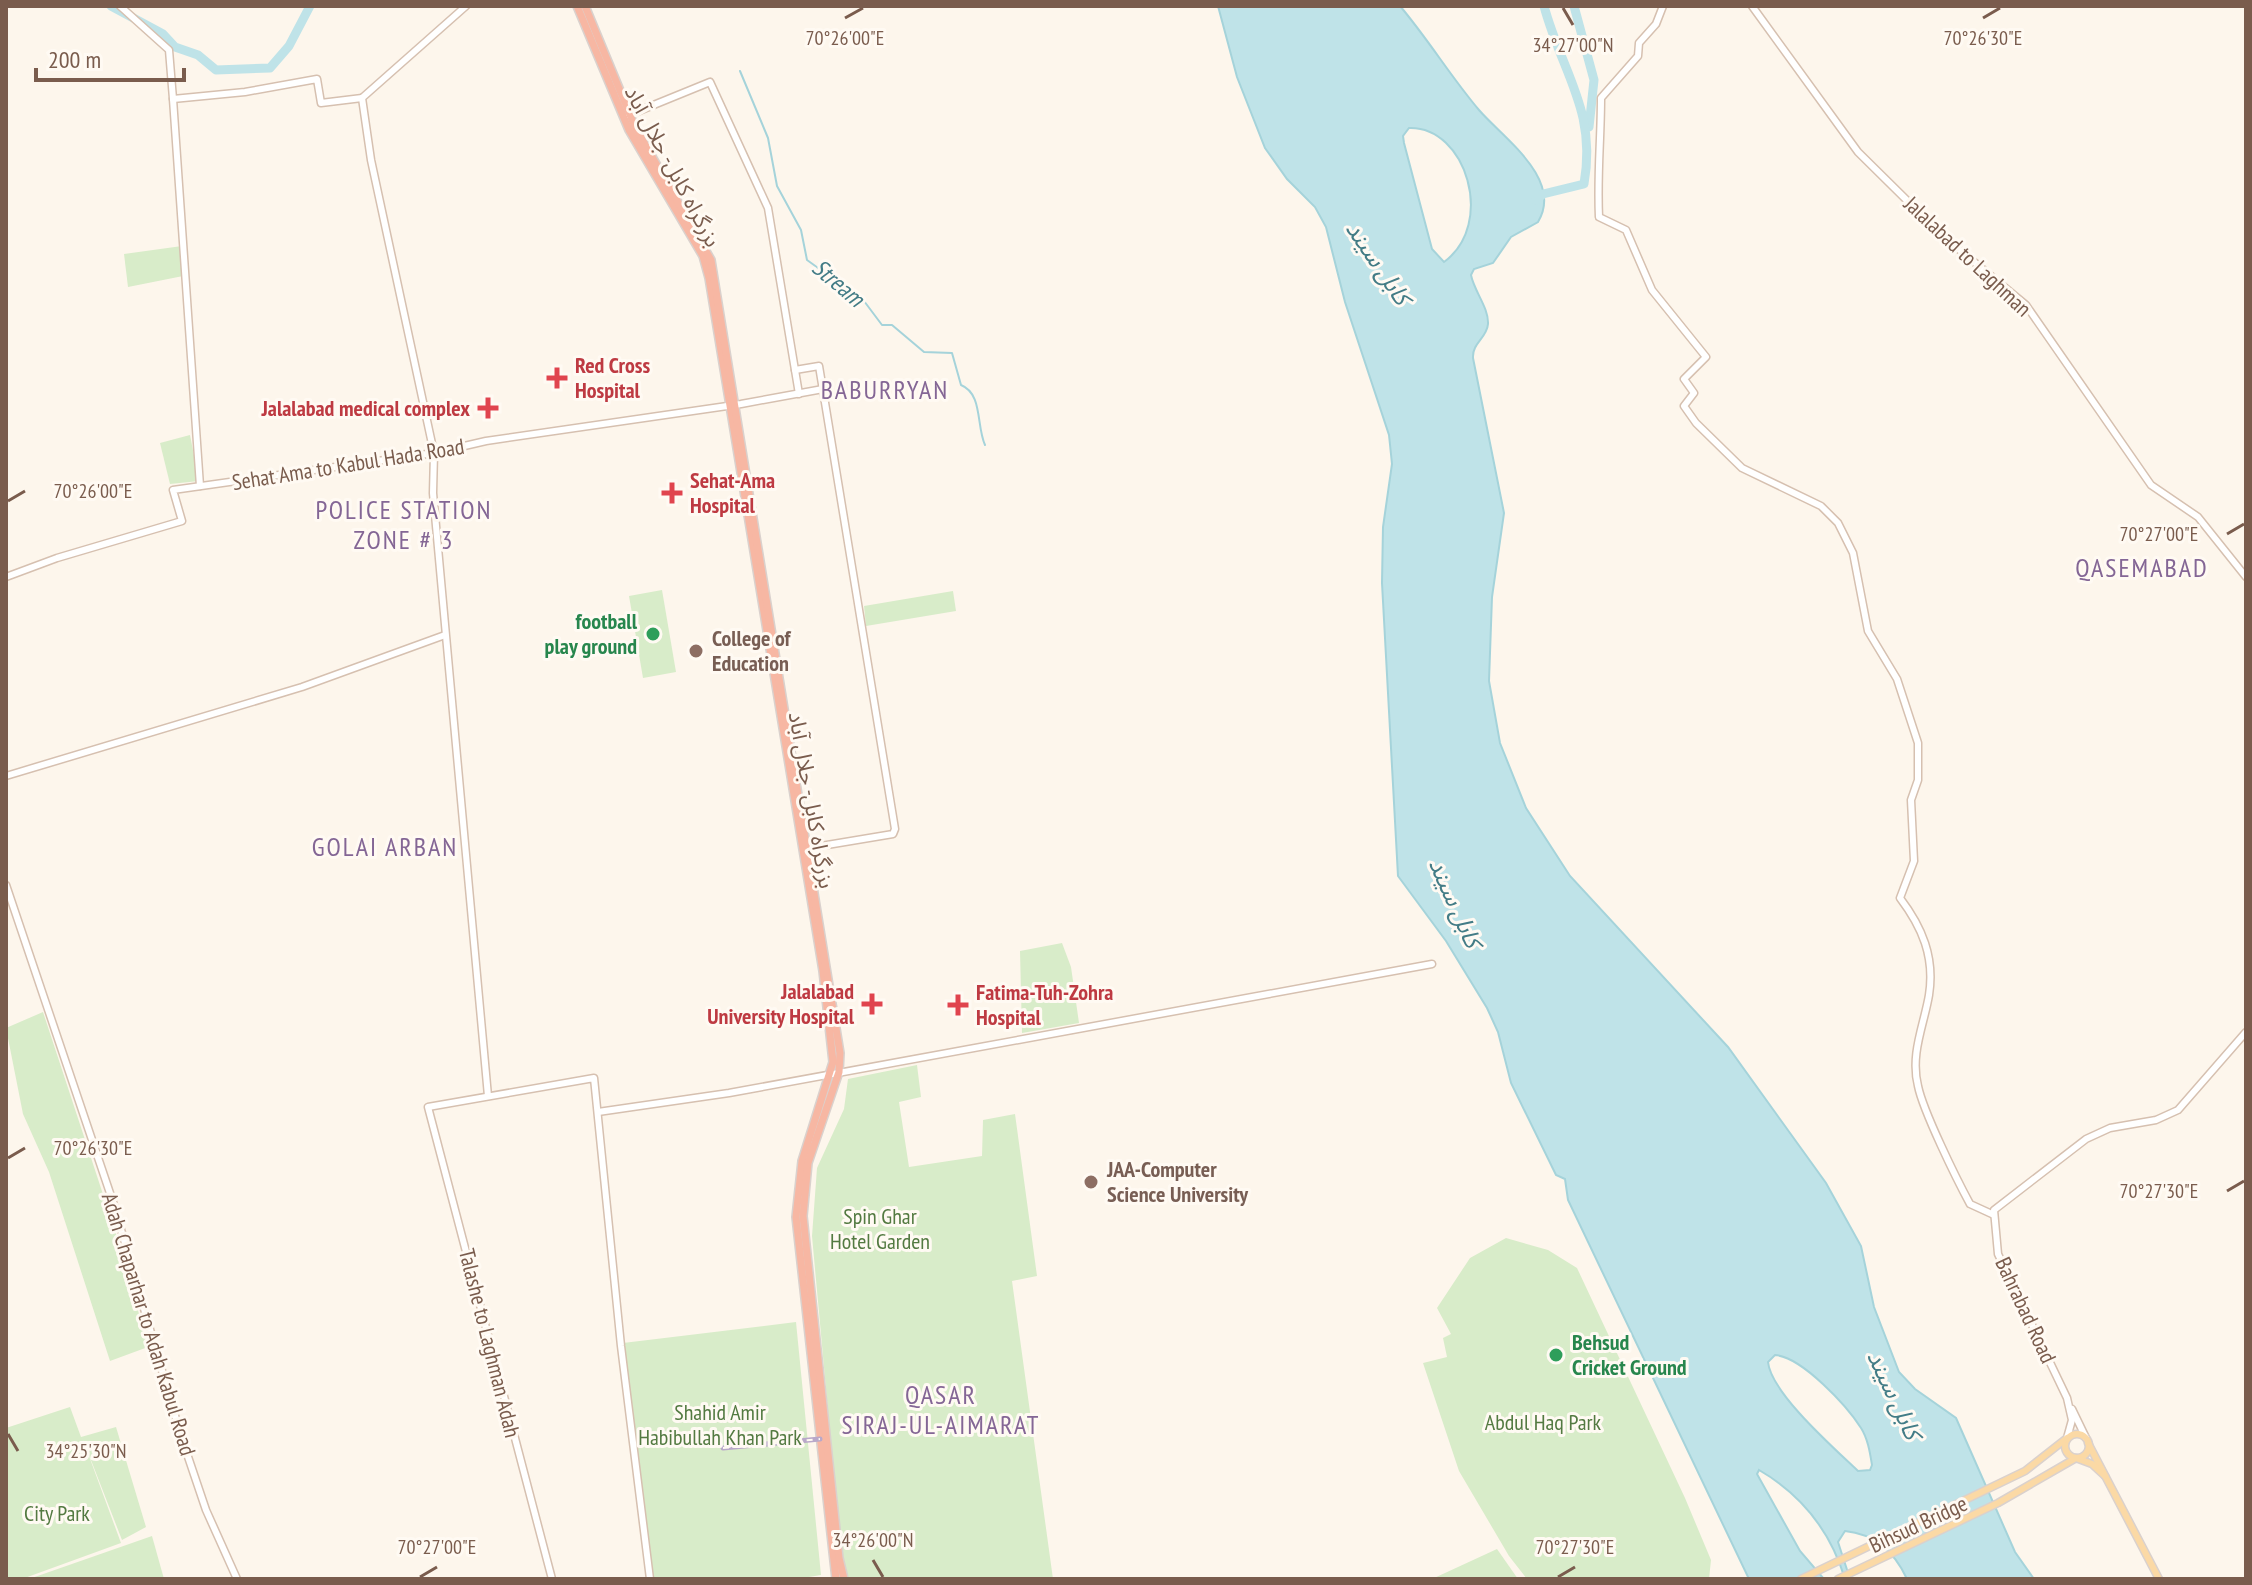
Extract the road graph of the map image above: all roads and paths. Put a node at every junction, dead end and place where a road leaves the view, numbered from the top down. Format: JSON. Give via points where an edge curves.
{"nodes":[{"id":1,"x":120,"y":6,"type":"edge"},
{"id":2,"x":466,"y":6,"type":"edge"},
{"id":3,"x":577,"y":6,"type":"edge"},
{"id":4,"x":585,"y":6,"type":"edge"},
{"id":5,"x":1663,"y":6,"type":"edge"},
{"id":6,"x":1752,"y":6,"type":"edge"},
{"id":7,"x":362,"y":98,"type":"junction"},
{"id":8,"x":173,"y":99,"type":"junction"},
{"id":9,"x":629,"y":115,"type":"junction"},
{"id":10,"x":795,"y":370,"type":"junction"},
{"id":11,"x":823,"y":389,"type":"junction"},
{"id":12,"x":799,"y":394,"type":"junction"},
{"id":13,"x":733,"y":404,"type":"junction"},
{"id":14,"x":434,"y":453,"type":"junction"},
{"id":15,"x":200,"y":486,"type":"junction"},
{"id":16,"x":6,"y":577,"type":"edge"},
{"id":17,"x":2246,"y":577,"type":"edge"},
{"id":18,"x":445,"y":635,"type":"junction"},
{"id":19,"x":6,"y":776,"type":"edge"},
{"id":20,"x":806,"y":848,"type":"junction"},
{"id":21,"x":6,"y":885,"type":"edge"},
{"id":22,"x":1432,"y":964,"type":"dead end"},
{"id":23,"x":2246,"y":1032,"type":"edge"},
{"id":24,"x":835,"y":1072,"type":"junction"},
{"id":25,"x":488,"y":1096,"type":"junction"},
{"id":26,"x":598,"y":1112,"type":"junction"},
{"id":27,"x":1994,"y":1215,"type":"junction"},
{"id":28,"x":2067,"y":1398,"type":"junction"},
{"id":29,"x":2067,"y":1438,"type":"junction"},
{"id":30,"x":2087,"y":1440,"type":"junction"},
{"id":31,"x":2076,"y":1458,"type":"junction"},
{"id":32,"x":2105,"y":1476,"type":"junction"},
{"id":33,"x":237,"y":1579,"type":"edge"},
{"id":34,"x":552,"y":1579,"type":"edge"},
{"id":35,"x":650,"y":1579,"type":"edge"},
{"id":36,"x":836,"y":1579,"type":"edge"},
{"id":37,"x":844,"y":1579,"type":"edge"},
{"id":38,"x":1801,"y":1579,"type":"edge"},
{"id":39,"x":1838,"y":1579,"type":"edge"},
{"id":40,"x":2159,"y":1579,"type":"edge"}],
"edges":[{"from":1,"to":8,"type":"street","via":[[169,50]]},
{"from":2,"to":7,"type":"street"},
{"from":3,"to":13,"type":"highway","name":"بزرگراه کابل- جلال آباد","via":[[629,130],[703,256]]},
{"from":4,"to":9,"type":"highway","name":"بزرگراه کابل- جلال آباد"},
{"from":5,"to":27,"type":"street","via":[[1639,43],[1638,56],[1601,98],[1599,217],[1626,230],[1652,290],[1706,357],[1684,379],[1694,393],[1684,407],[1696,423],[1742,468],[1821,506],[1838,523],[1853,553],[1868,631],[1897,679],[1918,743],[1918,780],[1911,800],[1914,861],[1900,898],[1927,941],[1929,994],[1917,1052],[1917,1085],[1970,1204]]},
{"from":6,"to":17,"type":"street","name":"Jalalabad to Laghman","via":[[1858,152],[1944,237],[2026,305],[2151,485],[2198,517]]},
{"from":7,"to":8,"type":"street","via":[[321,103],[317,79]]},
{"from":7,"to":14,"type":"street"},
{"from":8,"to":15,"type":"street"},
{"from":9,"to":10,"type":"street","via":[[710,82],[768,208]]},
{"from":9,"to":13,"type":"highway","name":"بزرگراه کابل- جلال آباد","via":[[711,260]]},
{"from":10,"to":11,"type":"street","via":[[819,366]]},
{"from":10,"to":12,"type":"street"},
{"from":11,"to":12,"type":"street","name":"Sehat Ama to Kabul Hada Road"},
{"from":11,"to":20,"type":"street","via":[[895,829],[893,834]]},
{"from":12,"to":13,"type":"street","name":"Sehat Ama to Kabul Hada Road"},
{"from":13,"to":14,"type":"street","name":"Sehat Ama to Kabul Hada Road"},
{"from":13,"to":20,"type":"highway","name":"بزرگراه کابل- جلال آباد"},
{"from":14,"to":15,"type":"street","name":"Sehat Ama to Kabul Hada Road"},
{"from":14,"to":18,"type":"street"},
{"from":15,"to":16,"type":"street","name":"Sehat Ama to Kabul Hada Road","via":[[173,490],[182,521]]},
{"from":18,"to":19,"type":"street","via":[[302,687]]},
{"from":18,"to":25,"type":"street"},
{"from":20,"to":24,"type":"highway","name":"بزرگراه کابل- جلال آباد","via":[[830,970],[840,1053]]},
{"from":21,"to":33,"type":"street","name":"Adah Chaparhar to Adah Kabul Road","via":[[113,1202],[181,1436]]},
{"from":22,"to":24,"type":"street"},
{"from":23,"to":27,"type":"street","via":[[2178,1110],[2086,1139],[2001,1202]]},
{"from":24,"to":26,"type":"street"},
{"from":24,"to":36,"type":"highway","name":"بزرگراه کابل- جلال آباد","via":[[802,1161],[796,1217]]},
{"from":24,"to":37,"type":"highway","name":"بزرگراه کابل- جلال آباد","via":[[808,1163],[803,1216]]},
{"from":25,"to":26,"type":"street","via":[[594,1078]]},
{"from":25,"to":34,"type":"street","name":"Talashe to Laghman Adah","via":[[428,1107]]},
{"from":26,"to":35,"type":"street"},
{"from":27,"to":28,"type":"street","name":"Bahrabad Road","via":[[1998,1254]]},
{"from":28,"to":29,"type":"street","name":"Bahrabad Road","via":[[2072,1420]]},
{"from":28,"to":30,"type":"street"},
{"from":29,"to":30,"type":"main road","via":[[2077,1434]]},
{"from":29,"to":31,"type":"main road","via":[[2066,1449]]},
{"from":29,"to":38,"type":"main road","name":"Bihsud Bridge","via":[[2037,1464],[1990,1489]]},
{"from":30,"to":31,"type":"main road","via":[[2086,1453]]},
{"from":30,"to":32,"type":"main road"},
{"from":31,"to":32,"type":"main road"},
{"from":31,"to":39,"type":"main road","via":[[1998,1503]]},
{"from":32,"to":40,"type":"main road"}]}
